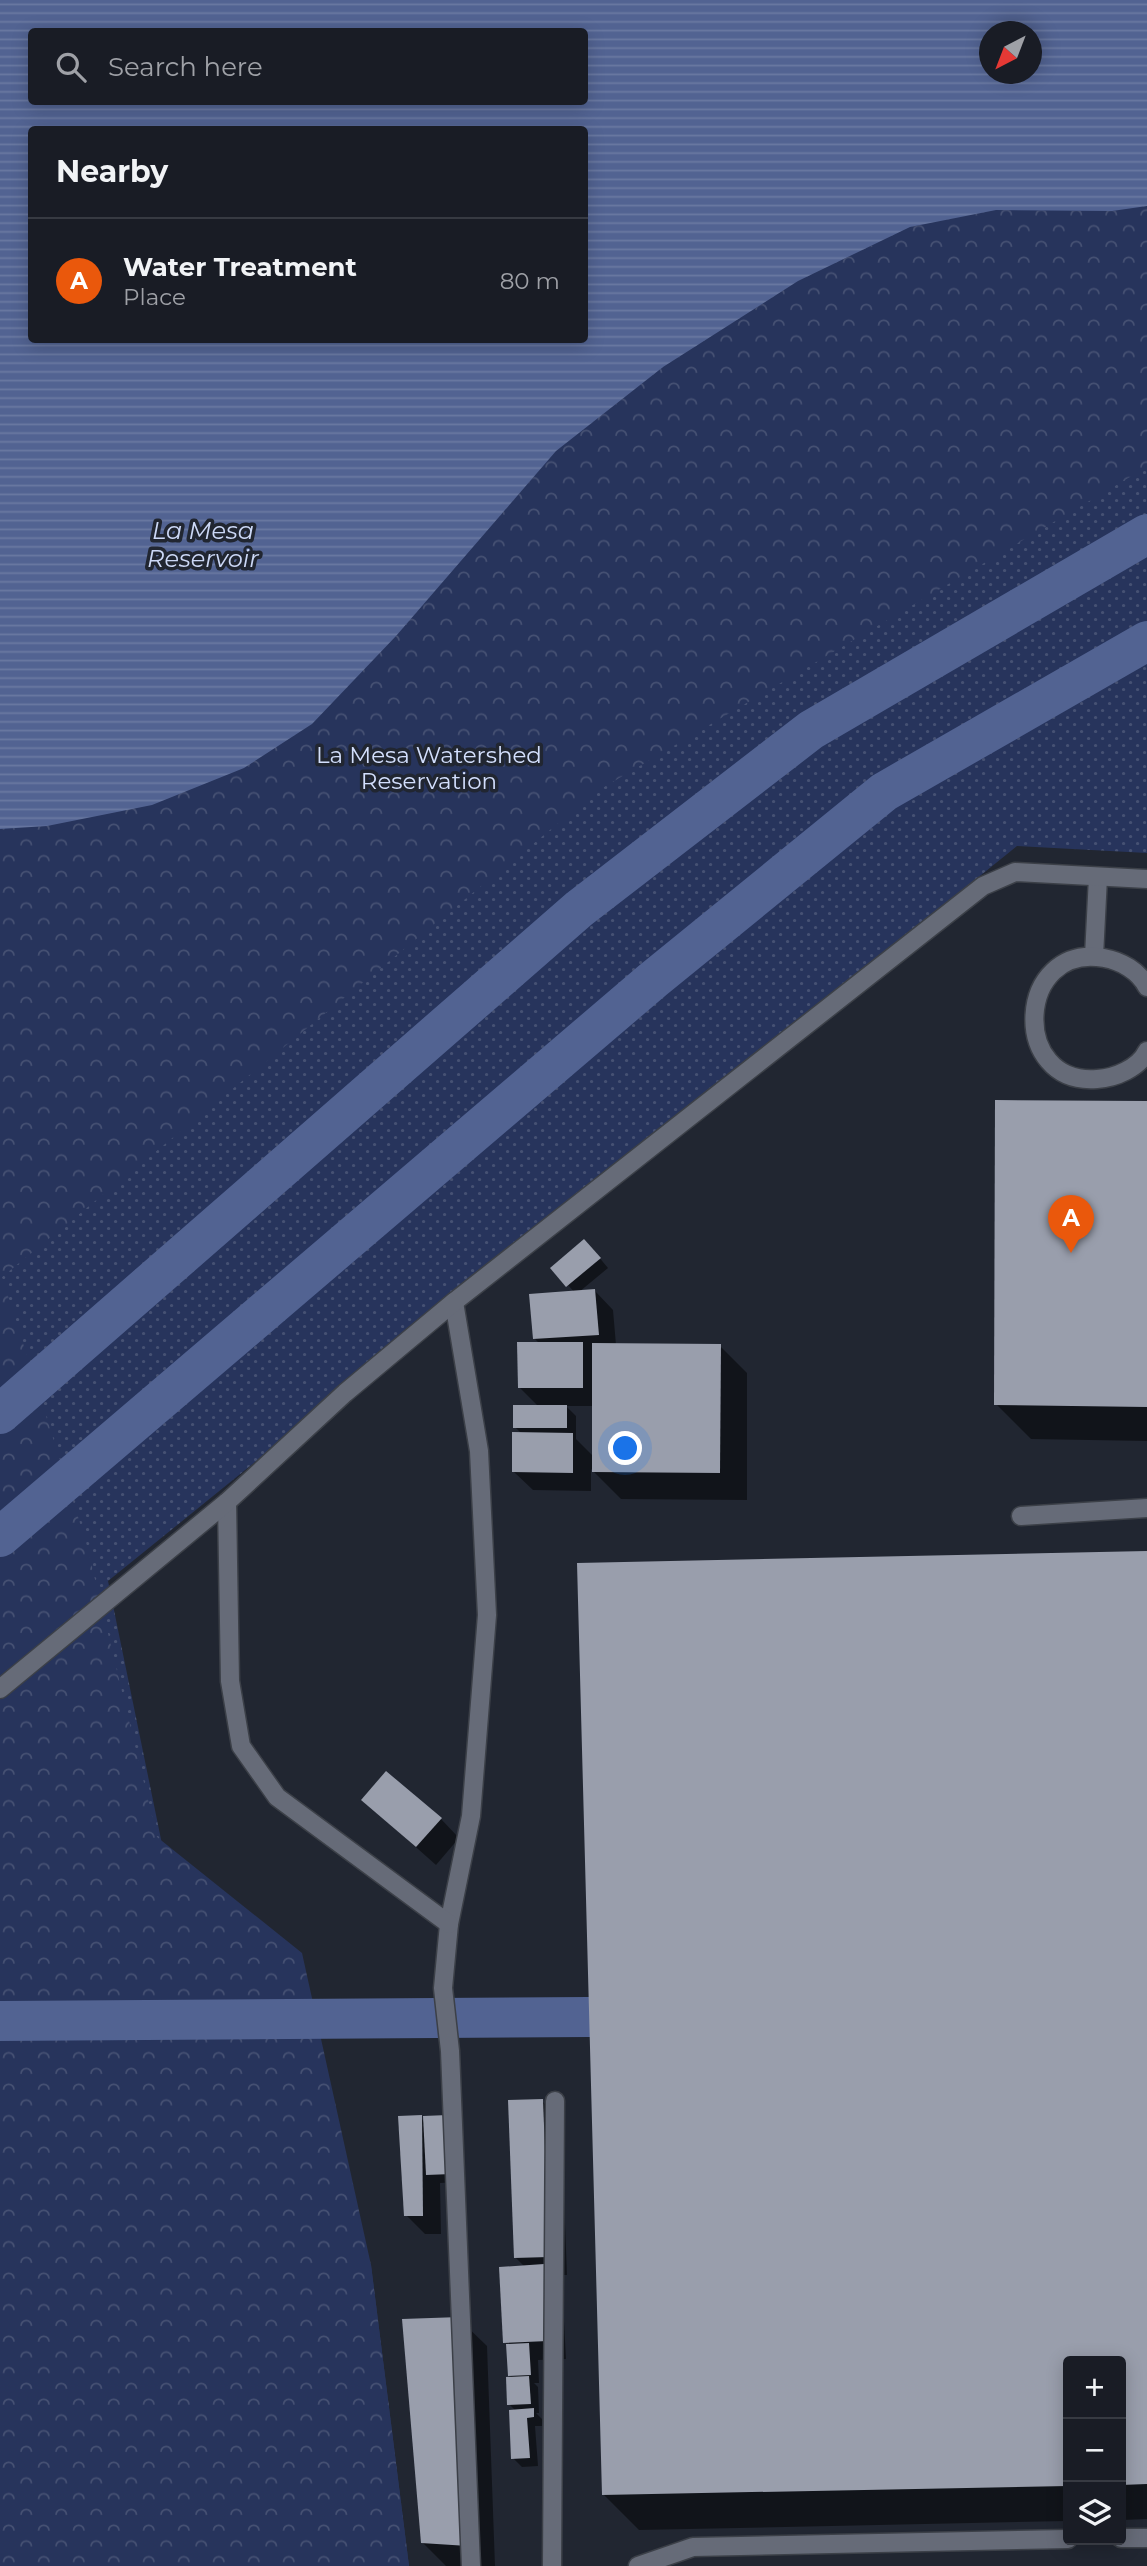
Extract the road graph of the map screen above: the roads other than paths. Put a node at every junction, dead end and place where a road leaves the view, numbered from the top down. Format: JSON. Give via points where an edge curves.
{"nodes":[{"id":1,"x":1098,"y":877,"type":"junction"},
{"id":2,"x":1147,"y":879,"type":"edge"},
{"id":3,"x":1094,"y":956,"type":"junction"},
{"id":4,"x":1147,"y":987,"type":"edge"},
{"id":5,"x":1146,"y":1055,"type":"edge"},
{"id":6,"x":454,"y":1302,"type":"junction"},
{"id":7,"x":228,"y":1502,"type":"junction"},
{"id":8,"x":1147,"y":1508,"type":"edge"},
{"id":9,"x":1021,"y":1516,"type":"dead end"},
{"id":10,"x":0,"y":1689,"type":"edge"},
{"id":11,"x":449,"y":1924,"type":"junction"},
{"id":12,"x":555,"y":2101,"type":"dead end"},
{"id":13,"x":1126,"y":2538,"type":"edge"},
{"id":14,"x":1147,"y":2538,"type":"edge"},
{"id":15,"x":1063,"y":2539,"type":"edge"},
{"id":16,"x":471,"y":2566,"type":"edge"},
{"id":17,"x":552,"y":2566,"type":"edge"},
{"id":18,"x":638,"y":2566,"type":"edge"}],
"edges":[{"from":1,"to":2,"type":"street"},
{"from":1,"to":3,"type":"street"},
{"from":1,"to":6,"type":"street","via":[[1015,872],[983,886]]},
{"from":3,"to":4,"type":"street","via":[[1130,968]]},
{"from":3,"to":5,"type":"street","via":[[1058,968],[1045,982],[1035,999],[1036,1037],[1058,1068],[1075,1077],[1113,1077]]},
{"from":6,"to":7,"type":"street","via":[[345,1393]]},
{"from":6,"to":11,"type":"street","via":[[479,1451],[487,1615],[471,1816]]},
{"from":7,"to":10,"type":"street"},
{"from":7,"to":11,"type":"street","via":[[230,1681],[241,1746],[277,1797]]},
{"from":8,"to":9,"type":"street"},
{"from":11,"to":16,"type":"street","via":[[443,1988],[450,2052]]},
{"from":12,"to":17,"type":"street"},
{"from":13,"to":14,"type":"street"},
{"from":15,"to":18,"type":"street","via":[[693,2547]]}]}
